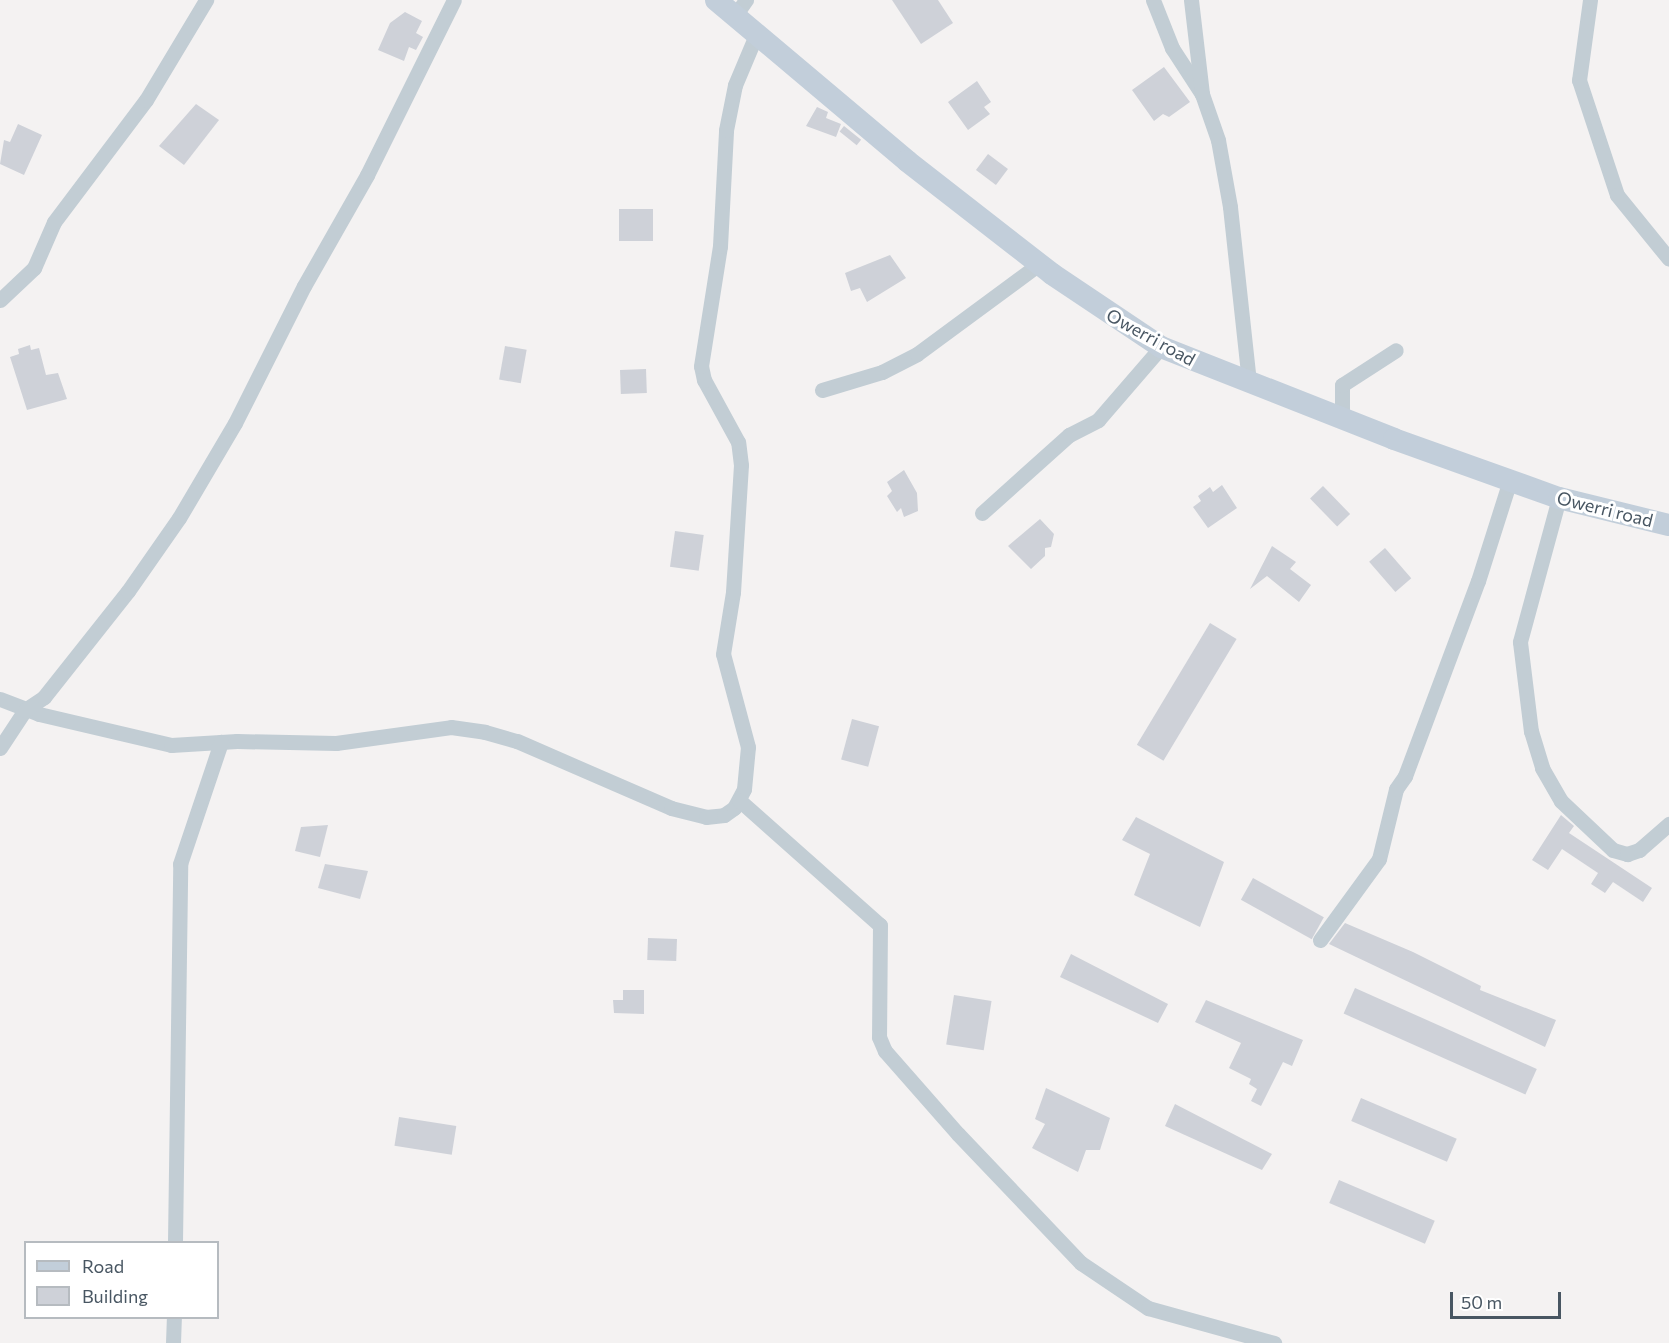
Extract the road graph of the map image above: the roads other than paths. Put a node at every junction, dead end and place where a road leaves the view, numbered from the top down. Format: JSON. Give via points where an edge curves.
{"nodes":[{"id":1,"x":206,"y":0,"type":"edge"},
{"id":2,"x":454,"y":0,"type":"edge"},
{"id":3,"x":716,"y":0,"type":"edge"},
{"id":4,"x":1153,"y":0,"type":"edge"},
{"id":5,"x":1191,"y":0,"type":"edge"},
{"id":6,"x":1590,"y":0,"type":"edge"},
{"id":7,"x":740,"y":8,"type":"edge"},
{"id":8,"x":756,"y":35,"type":"junction"},
{"id":9,"x":1202,"y":94,"type":"junction"},
{"id":10,"x":1669,"y":259,"type":"edge"},
{"id":11,"x":1039,"y":264,"type":"junction"},
{"id":12,"x":0,"y":300,"type":"edge"},
{"id":13,"x":1161,"y":347,"type":"junction"},
{"id":14,"x":1396,"y":350,"type":"dead end"},
{"id":15,"x":1248,"y":381,"type":"junction"},
{"id":16,"x":822,"y":390,"type":"dead end"},
{"id":17,"x":1342,"y":418,"type":"junction"},
{"id":18,"x":1510,"y":480,"type":"junction"},
{"id":19,"x":1559,"y":498,"type":"junction"},
{"id":20,"x":982,"y":513,"type":"dead end"},
{"id":21,"x":1669,"y":525,"type":"edge"},
{"id":22,"x":0,"y":699,"type":"edge"},
{"id":23,"x":32,"y":712,"type":"junction"},
{"id":24,"x":221,"y":742,"type":"junction"},
{"id":25,"x":0,"y":748,"type":"edge"},
{"id":26,"x":740,"y":800,"type":"junction"},
{"id":27,"x":1669,"y":824,"type":"edge"},
{"id":28,"x":1320,"y":940,"type":"dead end"},
{"id":29,"x":175,"y":1241,"type":"edge"},
{"id":30,"x":174,"y":1319,"type":"edge"},
{"id":31,"x":173,"y":1343,"type":"edge"},
{"id":32,"x":1274,"y":1343,"type":"edge"}],
"edges":[{"from":1,"to":12,"type":"street","via":[[147,100],[54,222],[34,268]]},
{"from":2,"to":23,"type":"street","via":[[368,175],[293,307],[235,423],[179,518]]},
{"from":3,"to":7,"type":"main road","name":"Owerri road"},
{"from":4,"to":9,"type":"street","via":[[1172,48]]},
{"from":5,"to":9,"type":"street"},
{"from":6,"to":10,"type":"street","via":[[1579,80],[1617,195]]},
{"from":7,"to":8,"type":"main road","name":"Owerri road"},
{"from":8,"to":11,"type":"main road","name":"Owerri road"},
{"from":8,"to":26,"type":"street","via":[[735,85],[726,130],[720,246],[701,366],[704,380],[738,442],[741,465],[733,592],[723,654],[746,732],[746,773]]},
{"from":9,"to":15,"type":"street","via":[[1218,140],[1230,207]]},
{"from":11,"to":13,"type":"main road","name":"Owerri road","via":[[1107,314]]},
{"from":11,"to":16,"type":"street","via":[[917,354],[882,372]]},
{"from":13,"to":15,"type":"main road","name":"Owerri road"},
{"from":13,"to":20,"type":"street","via":[[1098,420],[1069,435]]},
{"from":14,"to":17,"type":"street","via":[[1342,385]]},
{"from":15,"to":17,"type":"main road","name":"Owerri road"},
{"from":17,"to":18,"type":"main road","name":"Owerri road"},
{"from":18,"to":19,"type":"main road","name":"Owerri road"},
{"from":18,"to":28,"type":"street","via":[[1478,580],[1405,776],[1396,789],[1379,859]]},
{"from":19,"to":21,"type":"main road","name":"Owerri road"},
{"from":19,"to":27,"type":"street","via":[[1520,642],[1531,730],[1542,768],[1561,801],[1613,850],[1627,854],[1639,850]]},
{"from":22,"to":23,"type":"street"},
{"from":23,"to":24,"type":"street","via":[[171,745]]},
{"from":23,"to":25,"type":"street"},
{"from":24,"to":26,"type":"street","via":[[336,743],[451,727],[517,741],[671,808],[706,817],[724,815]]},
{"from":24,"to":29,"type":"street","via":[[180,864]]},
{"from":26,"to":32,"type":"street","via":[[880,925],[879,1037],[885,1051],[1081,1263],[1148,1308]]},
{"from":30,"to":31,"type":"street"}]}
